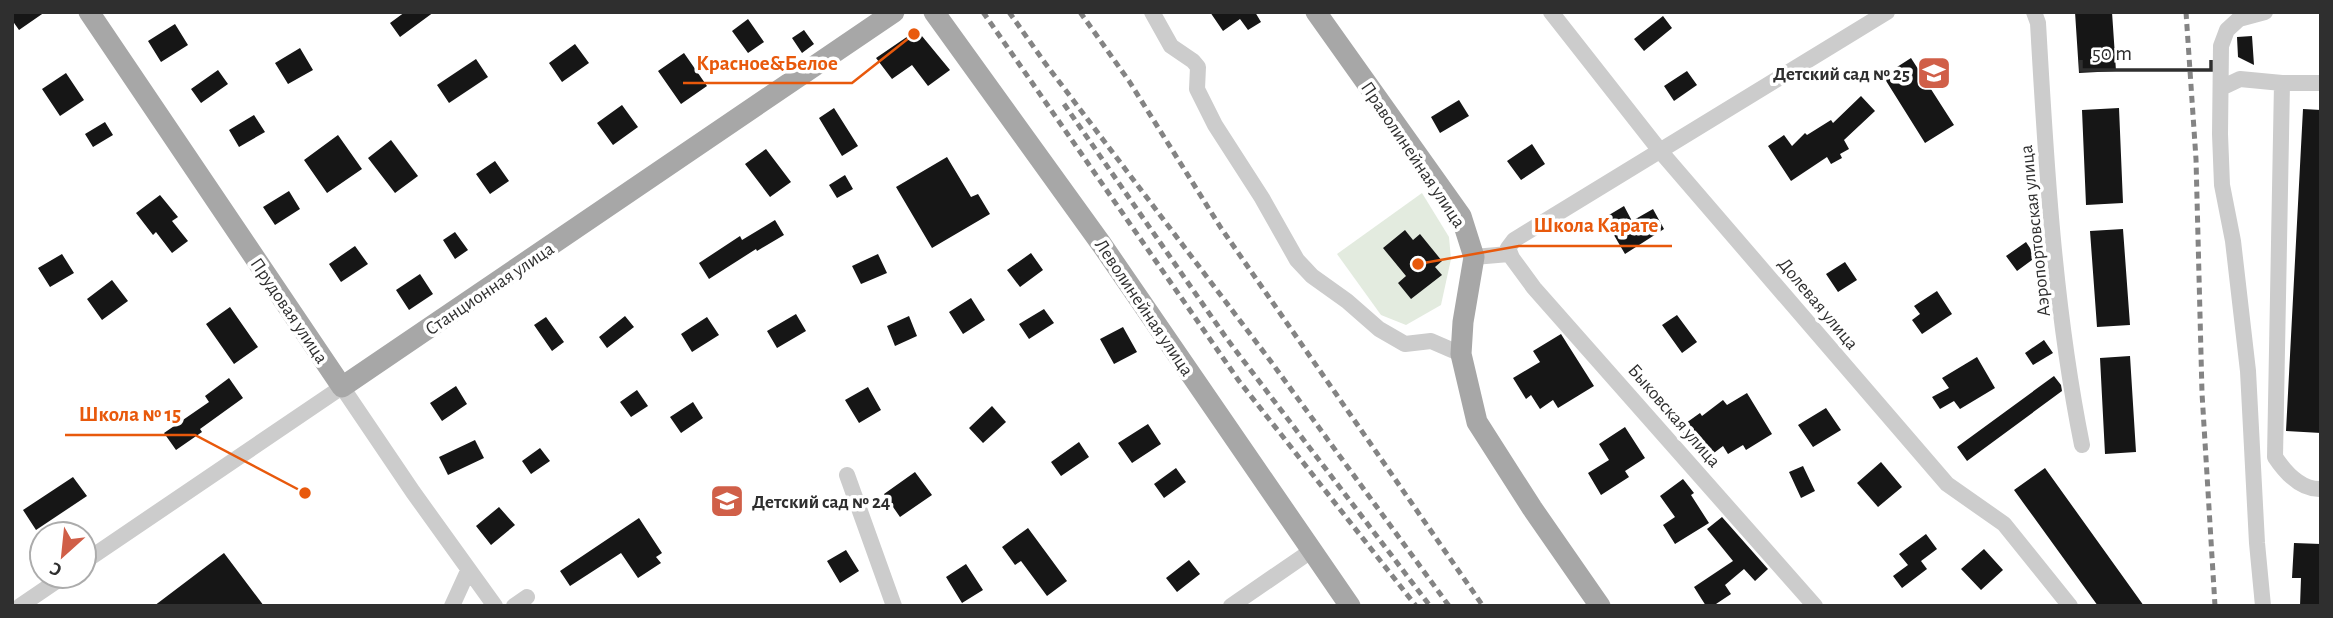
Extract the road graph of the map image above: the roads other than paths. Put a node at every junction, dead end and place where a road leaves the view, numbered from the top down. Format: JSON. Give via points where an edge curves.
{"nodes":[{"id":1,"x":89,"y":12,"type":"edge"},
{"id":2,"x":894,"y":12,"type":"edge"},
{"id":3,"x":934,"y":12,"type":"edge"},
{"id":4,"x":1152,"y":12,"type":"edge"},
{"id":5,"x":1316,"y":12,"type":"edge"},
{"id":6,"x":1551,"y":12,"type":"edge"},
{"id":7,"x":1887,"y":12,"type":"edge"},
{"id":8,"x":2034,"y":12,"type":"edge"},
{"id":9,"x":2258,"y":14,"type":"edge"},
{"id":10,"x":2282,"y":83,"type":"junction"},
{"id":11,"x":2321,"y":83,"type":"edge"},
{"id":12,"x":2221,"y":88,"type":"junction"},
{"id":13,"x":1661,"y":152,"type":"junction"},
{"id":14,"x":1509,"y":251,"type":"junction"},
{"id":15,"x":1474,"y":257,"type":"junction"},
{"id":16,"x":1461,"y":354,"type":"junction"},
{"id":17,"x":342,"y":387,"type":"junction"},
{"id":18,"x":2082,"y":444,"type":"dead end"},
{"id":19,"x":846,"y":475,"type":"dead end"},
{"id":20,"x":2321,"y":489,"type":"edge"},
{"id":21,"x":1311,"y":551,"type":"junction"},
{"id":22,"x":98,"y":553,"type":"edge"},
{"id":23,"x":468,"y":571,"type":"junction"},
{"id":24,"x":43,"y":590,"type":"edge"},
{"id":25,"x":20,"y":606,"type":"edge"},
{"id":26,"x":452,"y":606,"type":"edge"},
{"id":27,"x":495,"y":606,"type":"edge"},
{"id":28,"x":894,"y":606,"type":"edge"},
{"id":29,"x":1231,"y":606,"type":"edge"},
{"id":30,"x":1350,"y":606,"type":"edge"},
{"id":31,"x":1600,"y":606,"type":"edge"},
{"id":32,"x":1815,"y":606,"type":"edge"},
{"id":33,"x":2070,"y":606,"type":"edge"},
{"id":34,"x":2263,"y":606,"type":"edge"}],
"edges":[{"from":1,"to":17,"type":"main road","name":"Прудовая улица"},
{"from":2,"to":17,"type":"main road","name":"Станционная улица"},
{"from":3,"to":21,"type":"main road","name":"Леволинейная улица","via":[[1102,245]]},
{"from":4,"to":16,"type":"street","via":[[1171,46],[1198,67],[1197,89],[1209,113],[1297,260],[1405,344],[1431,341]]},
{"from":5,"to":15,"type":"main road","name":"Праволинейная улица","via":[[1461,216]]},
{"from":6,"to":13,"type":"street","name":"Долевая улица"},
{"from":7,"to":13,"type":"street"},
{"from":8,"to":18,"type":"street","name":"Аэропортовская улица","via":[[2054,240]]},
{"from":9,"to":12,"type":"street","via":[[2239,19],[2227,30],[2221,46]]},
{"from":10,"to":11,"type":"street"},
{"from":10,"to":12,"type":"street","via":[[2240,79]]},
{"from":10,"to":20,"type":"street","via":[[2275,457],[2297,481]]},
{"from":12,"to":34,"type":"street","via":[[2222,185],[2248,371]]},
{"from":13,"to":14,"type":"street","via":[[1514,240]]},
{"from":13,"to":33,"type":"street","name":"Долевая улица","via":[[1947,484],[2004,524]]},
{"from":14,"to":15,"type":"street"},
{"from":14,"to":32,"type":"street","name":"Быковская улица","via":[[1534,288]]},
{"from":15,"to":16,"type":"main road","name":"Праволинейная улица"},
{"from":16,"to":31,"type":"main road","name":"Праволинейная улица","via":[[1477,422]]},
{"from":17,"to":22,"type":"street","name":"Станционная улица"},
{"from":17,"to":23,"type":"street","name":"Прудовая улица"},
{"from":19,"to":28,"type":"street"},
{"from":21,"to":29,"type":"street"},
{"from":21,"to":30,"type":"main road","name":"Леволинейная улица"},
{"from":23,"to":26,"type":"street"},
{"from":23,"to":27,"type":"street","name":"Прудовая улица"},
{"from":24,"to":25,"type":"street"}]}
